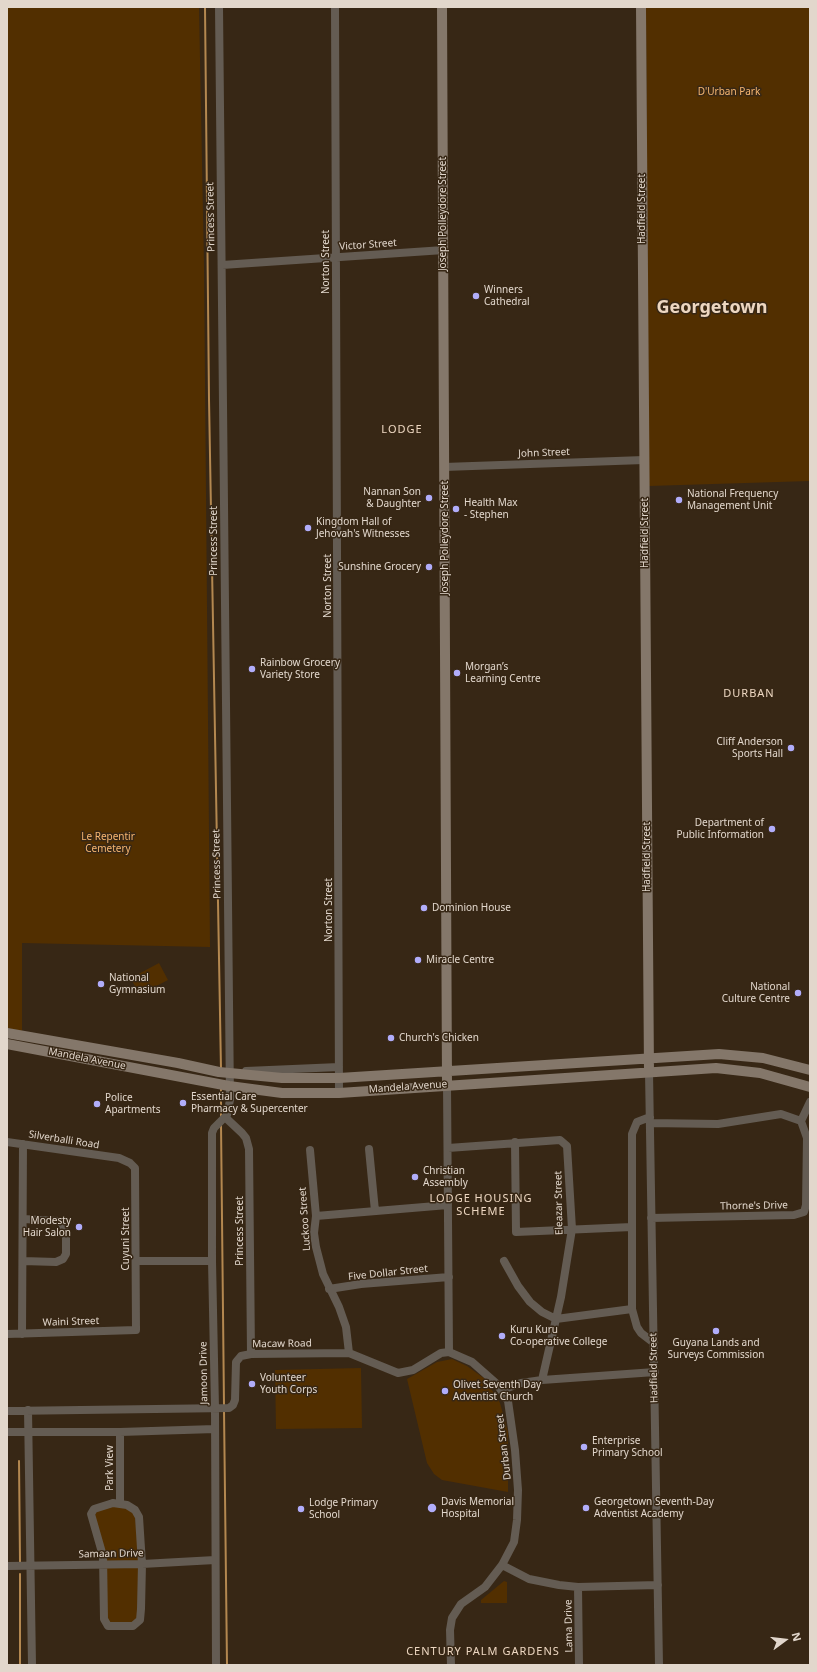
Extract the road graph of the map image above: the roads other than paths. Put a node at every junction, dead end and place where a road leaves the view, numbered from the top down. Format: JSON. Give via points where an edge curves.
{"nodes":[{"id":1,"x":219,"y":7,"type":"edge"},
{"id":2,"x":335,"y":7,"type":"edge"},
{"id":3,"x":442,"y":7,"type":"edge"},
{"id":4,"x":641,"y":7,"type":"edge"},
{"id":5,"x":444,"y":250,"type":"junction"},
{"id":6,"x":336,"y":258,"type":"junction"},
{"id":7,"x":222,"y":265,"type":"junction"},
{"id":8,"x":644,"y":460,"type":"junction"},
{"id":9,"x":444,"y":467,"type":"junction"},
{"id":10,"x":7,"y":1032,"type":"edge"},
{"id":11,"x":7,"y":1044,"type":"edge"},
{"id":12,"x":648,"y":1058,"type":"junction"},
{"id":13,"x":339,"y":1067,"type":"junction"},
{"id":14,"x":447,"y":1070,"type":"junction"},
{"id":15,"x":810,"y":1070,"type":"edge"},
{"id":16,"x":649,"y":1072,"type":"junction"},
{"id":17,"x":225,"y":1073,"type":"junction"},
{"id":18,"x":339,"y":1078,"type":"junction"},
{"id":19,"x":447,"y":1084,"type":"junction"},
{"id":20,"x":223,"y":1085,"type":"junction"},
{"id":21,"x":810,"y":1087,"type":"edge"},
{"id":22,"x":339,"y":1093,"type":"junction"},
{"id":23,"x":810,"y":1102,"type":"edge"},
{"id":24,"x":225,"y":1118,"type":"junction"},
{"id":25,"x":650,"y":1120,"type":"junction"},
{"id":26,"x":800,"y":1121,"type":"junction"},
{"id":27,"x":7,"y":1142,"type":"edge"},
{"id":28,"x":515,"y":1142,"type":"junction"},
{"id":29,"x":23,"y":1144,"type":"junction"},
{"id":30,"x":448,"y":1148,"type":"junction"},
{"id":31,"x":369,"y":1149,"type":"dead end"},
{"id":32,"x":310,"y":1150,"type":"dead end"},
{"id":33,"x":118,"y":1158,"type":"joint"},
{"id":34,"x":448,"y":1206,"type":"junction"},
{"id":35,"x":375,"y":1211,"type":"junction"},
{"id":36,"x":316,"y":1216,"type":"junction"},
{"id":37,"x":651,"y":1218,"type":"junction"},
{"id":38,"x":23,"y":1219,"type":"junction"},
{"id":39,"x":632,"y":1227,"type":"junction"},
{"id":40,"x":572,"y":1229,"type":"junction"},
{"id":41,"x":136,"y":1260,"type":"junction"},
{"id":42,"x":23,"y":1261,"type":"junction"},
{"id":43,"x":212,"y":1261,"type":"junction"},
{"id":44,"x":504,"y":1261,"type":"dead end"},
{"id":45,"x":449,"y":1277,"type":"junction"},
{"id":46,"x":329,"y":1289,"type":"junction"},
{"id":47,"x":632,"y":1309,"type":"junction"},
{"id":48,"x":556,"y":1319,"type":"junction"},
{"id":49,"x":136,"y":1330,"type":"joint"},
{"id":50,"x":7,"y":1334,"type":"edge"},
{"id":51,"x":22,"y":1334,"type":"junction"},
{"id":52,"x":654,"y":1343,"type":"junction"},
{"id":53,"x":349,"y":1352,"type":"junction"},
{"id":54,"x":449,"y":1352,"type":"junction"},
{"id":55,"x":251,"y":1354,"type":"junction"},
{"id":56,"x":655,"y":1372,"type":"junction"},
{"id":57,"x":542,"y":1380,"type":"junction"},
{"id":58,"x":502,"y":1390,"type":"junction"},
{"id":59,"x":218,"y":1408,"type":"junction"},
{"id":60,"x":28,"y":1410,"type":"junction"},
{"id":61,"x":7,"y":1411,"type":"edge"},
{"id":62,"x":215,"y":1429,"type":"junction"},
{"id":63,"x":7,"y":1432,"type":"edge"},
{"id":64,"x":120,"y":1432,"type":"junction"},
{"id":65,"x":28,"y":1433,"type":"junction"},
{"id":66,"x":120,"y":1503,"type":"junction"},
{"id":67,"x":215,"y":1560,"type":"junction"},
{"id":68,"x":103,"y":1564,"type":"junction"},
{"id":69,"x":142,"y":1564,"type":"junction"},
{"id":70,"x":30,"y":1565,"type":"junction"},
{"id":71,"x":502,"y":1565,"type":"junction"},
{"id":72,"x":7,"y":1566,"type":"edge"},
{"id":73,"x":658,"y":1585,"type":"junction"},
{"id":74,"x":578,"y":1587,"type":"junction"},
{"id":75,"x":32,"y":1665,"type":"edge"},
{"id":76,"x":216,"y":1665,"type":"edge"},
{"id":77,"x":451,"y":1665,"type":"edge"},
{"id":78,"x":579,"y":1665,"type":"edge"},
{"id":79,"x":659,"y":1665,"type":"edge"}],
"edges":[{"from":1,"to":7,"type":"street","name":"Princess Street"},
{"from":2,"to":6,"type":"street","name":"Norton Street"},
{"from":3,"to":5,"type":"street","name":"Joseph Polleydore Street"},
{"from":4,"to":8,"type":"street","name":"Hadfield Street"},
{"from":5,"to":6,"type":"street","name":"Victor Street"},
{"from":5,"to":9,"type":"street","name":"Joseph Polleydore Street"},
{"from":6,"to":7,"type":"street","name":"Victor Street"},
{"from":6,"to":13,"type":"street","name":"Norton Street"},
{"from":7,"to":17,"type":"street","name":"Princess Street"},
{"from":8,"to":9,"type":"street","name":"John Street"},
{"from":8,"to":12,"type":"street","name":"Hadfield Street"},
{"from":9,"to":14,"type":"street","name":"Joseph Polleydore Street"},
{"from":10,"to":17,"type":"street","name":"Mandela Avenue"},
{"from":11,"to":20,"type":"street","name":"Mandela Avenue"},
{"from":12,"to":14,"type":"street","name":"Mandela Avenue"},
{"from":12,"to":15,"type":"street","name":"Mandela Avenue","via":[[719,1054],[763,1058]]},
{"from":12,"to":16,"type":"street","name":"Hadfield Street"},
{"from":13,"to":17,"type":"street"},
{"from":13,"to":18,"type":"street","name":"Norton Street"},
{"from":14,"to":18,"type":"street","name":"Mandela Avenue"},
{"from":14,"to":19,"type":"street","name":"Joseph Polleydore Street"},
{"from":16,"to":19,"type":"street","name":"Mandela Avenue"},
{"from":16,"to":21,"type":"street","name":"Mandela Avenue","via":[[716,1068],[760,1073]]},
{"from":16,"to":25,"type":"street","name":"Hadfield Street"},
{"from":17,"to":18,"type":"street","name":"Mandela Avenue","via":[[282,1078]]},
{"from":17,"to":20,"type":"street","name":"Princess Street"},
{"from":18,"to":22,"type":"street","name":"Norton Street"},
{"from":19,"to":22,"type":"street","name":"Mandela Avenue"},
{"from":19,"to":30,"type":"street"},
{"from":20,"to":22,"type":"street","name":"Mandela Avenue","via":[[282,1092]]},
{"from":20,"to":24,"type":"street","via":[[229,1110]]},
{"from":23,"to":26,"type":"street"},
{"from":24,"to":43,"type":"street","name":"Jamoon Drive","via":[[212,1133]]},
{"from":24,"to":55,"type":"street","name":"Princess Street","via":[[242,1132],[249,1149]]},
{"from":25,"to":26,"type":"street","via":[[718,1124],[781,1114]]},
{"from":25,"to":37,"type":"street","name":"Hadfield Street"},
{"from":25,"to":39,"type":"street","via":[[637,1122],[632,1134]]},
{"from":26,"to":37,"type":"street","name":"Thorne's Drive","via":[[807,1138],[804,1212],[794,1215]]},
{"from":27,"to":29,"type":"street","name":"Silverballi Road"},
{"from":28,"to":30,"type":"street","name":"Eleazar Street"},
{"from":28,"to":40,"type":"street","name":"Eleazar Street","via":[[560,1140],[566,1144]]},
{"from":28,"to":40,"type":"street","via":[[516,1232]]},
{"from":29,"to":33,"type":"street","name":"Silverballi Road"},
{"from":29,"to":38,"type":"street"},
{"from":30,"to":34,"type":"street"},
{"from":31,"to":35,"type":"street"},
{"from":32,"to":36,"type":"street","name":"Luckoo Street"},
{"from":33,"to":41,"type":"street","name":"Cuyuni Street","via":[[135,1168]]},
{"from":34,"to":35,"type":"street"},
{"from":34,"to":45,"type":"street"},
{"from":35,"to":36,"type":"street"},
{"from":36,"to":46,"type":"street","name":"Luckoo Street","via":[[316,1247]]},
{"from":37,"to":52,"type":"street","name":"Hadfield Street"},
{"from":38,"to":42,"type":"street"},
{"from":38,"to":42,"type":"street","via":[[58,1221],[62,1223],[66,1234],[66,1254],[63,1259],[56,1262]]},
{"from":39,"to":40,"type":"street"},
{"from":39,"to":47,"type":"street"},
{"from":40,"to":48,"type":"street","name":"Eleazar Street"},
{"from":41,"to":43,"type":"street"},
{"from":41,"to":49,"type":"street","name":"Cuyuni Street"},
{"from":42,"to":51,"type":"street"},
{"from":43,"to":59,"type":"street","name":"Jamoon Drive"},
{"from":44,"to":48,"type":"street","via":[[530,1302]]},
{"from":45,"to":46,"type":"street","name":"Five Dollar Street"},
{"from":45,"to":54,"type":"street"},
{"from":46,"to":53,"type":"street","name":"Luckoo Street","via":[[346,1327]]},
{"from":47,"to":48,"type":"street"},
{"from":47,"to":52,"type":"street","via":[[637,1327]]},
{"from":48,"to":57,"type":"street","name":"Eleazar Street"},
{"from":49,"to":51,"type":"street","name":"Waini Street"},
{"from":50,"to":51,"type":"street","name":"Waini Street"},
{"from":52,"to":56,"type":"street","name":"Hadfield Street"},
{"from":53,"to":54,"type":"street","name":"Macaw Road","via":[[398,1372],[413,1370],[441,1353]]},
{"from":53,"to":55,"type":"street","name":"Macaw Road"},
{"from":54,"to":58,"type":"street","name":"Durban Street","via":[[472,1362]]},
{"from":55,"to":59,"type":"street","name":"Macaw Road","via":[[241,1356],[236,1362],[234,1405],[229,1408]]},
{"from":56,"to":57,"type":"street"},
{"from":56,"to":73,"type":"street","name":"Hadfield Street"},
{"from":57,"to":58,"type":"street","via":[[521,1383]]},
{"from":58,"to":71,"type":"street","name":"Durban Street","via":[[508,1400],[518,1490],[514,1542]]},
{"from":59,"to":60,"type":"street","name":"Macaw Road"},
{"from":59,"to":62,"type":"street","name":"Jamoon Drive"},
{"from":60,"to":61,"type":"street","name":"Macaw Road"},
{"from":60,"to":65,"type":"street"},
{"from":62,"to":64,"type":"street"},
{"from":62,"to":67,"type":"street","name":"Jamoon Drive"},
{"from":63,"to":65,"type":"street"},
{"from":64,"to":65,"type":"street"},
{"from":64,"to":66,"type":"street","name":"Park View"},
{"from":65,"to":70,"type":"street"},
{"from":66,"to":68,"type":"street","via":[[94,1509],[91,1514]]},
{"from":66,"to":69,"type":"street","via":[[135,1510],[139,1517]]},
{"from":67,"to":69,"type":"street","name":"Samaan Drive"},
{"from":67,"to":76,"type":"street","name":"Jamoon Drive"},
{"from":68,"to":69,"type":"street","name":"Samaan Drive"},
{"from":68,"to":69,"type":"street","via":[[104,1620],[108,1626],[115,1627],[133,1626],[140,1620]]},
{"from":68,"to":70,"type":"street","name":"Samaan Drive"},
{"from":70,"to":72,"type":"street","name":"Samaan Drive"},
{"from":70,"to":75,"type":"street"},
{"from":71,"to":74,"type":"street","via":[[529,1579]]},
{"from":71,"to":77,"type":"street","name":"Durban Street","via":[[485,1587],[456,1610],[450,1630]]},
{"from":73,"to":74,"type":"street"},
{"from":73,"to":79,"type":"street","name":"Hadfield Street"},
{"from":74,"to":78,"type":"street","name":"Lama Drive"}]}
